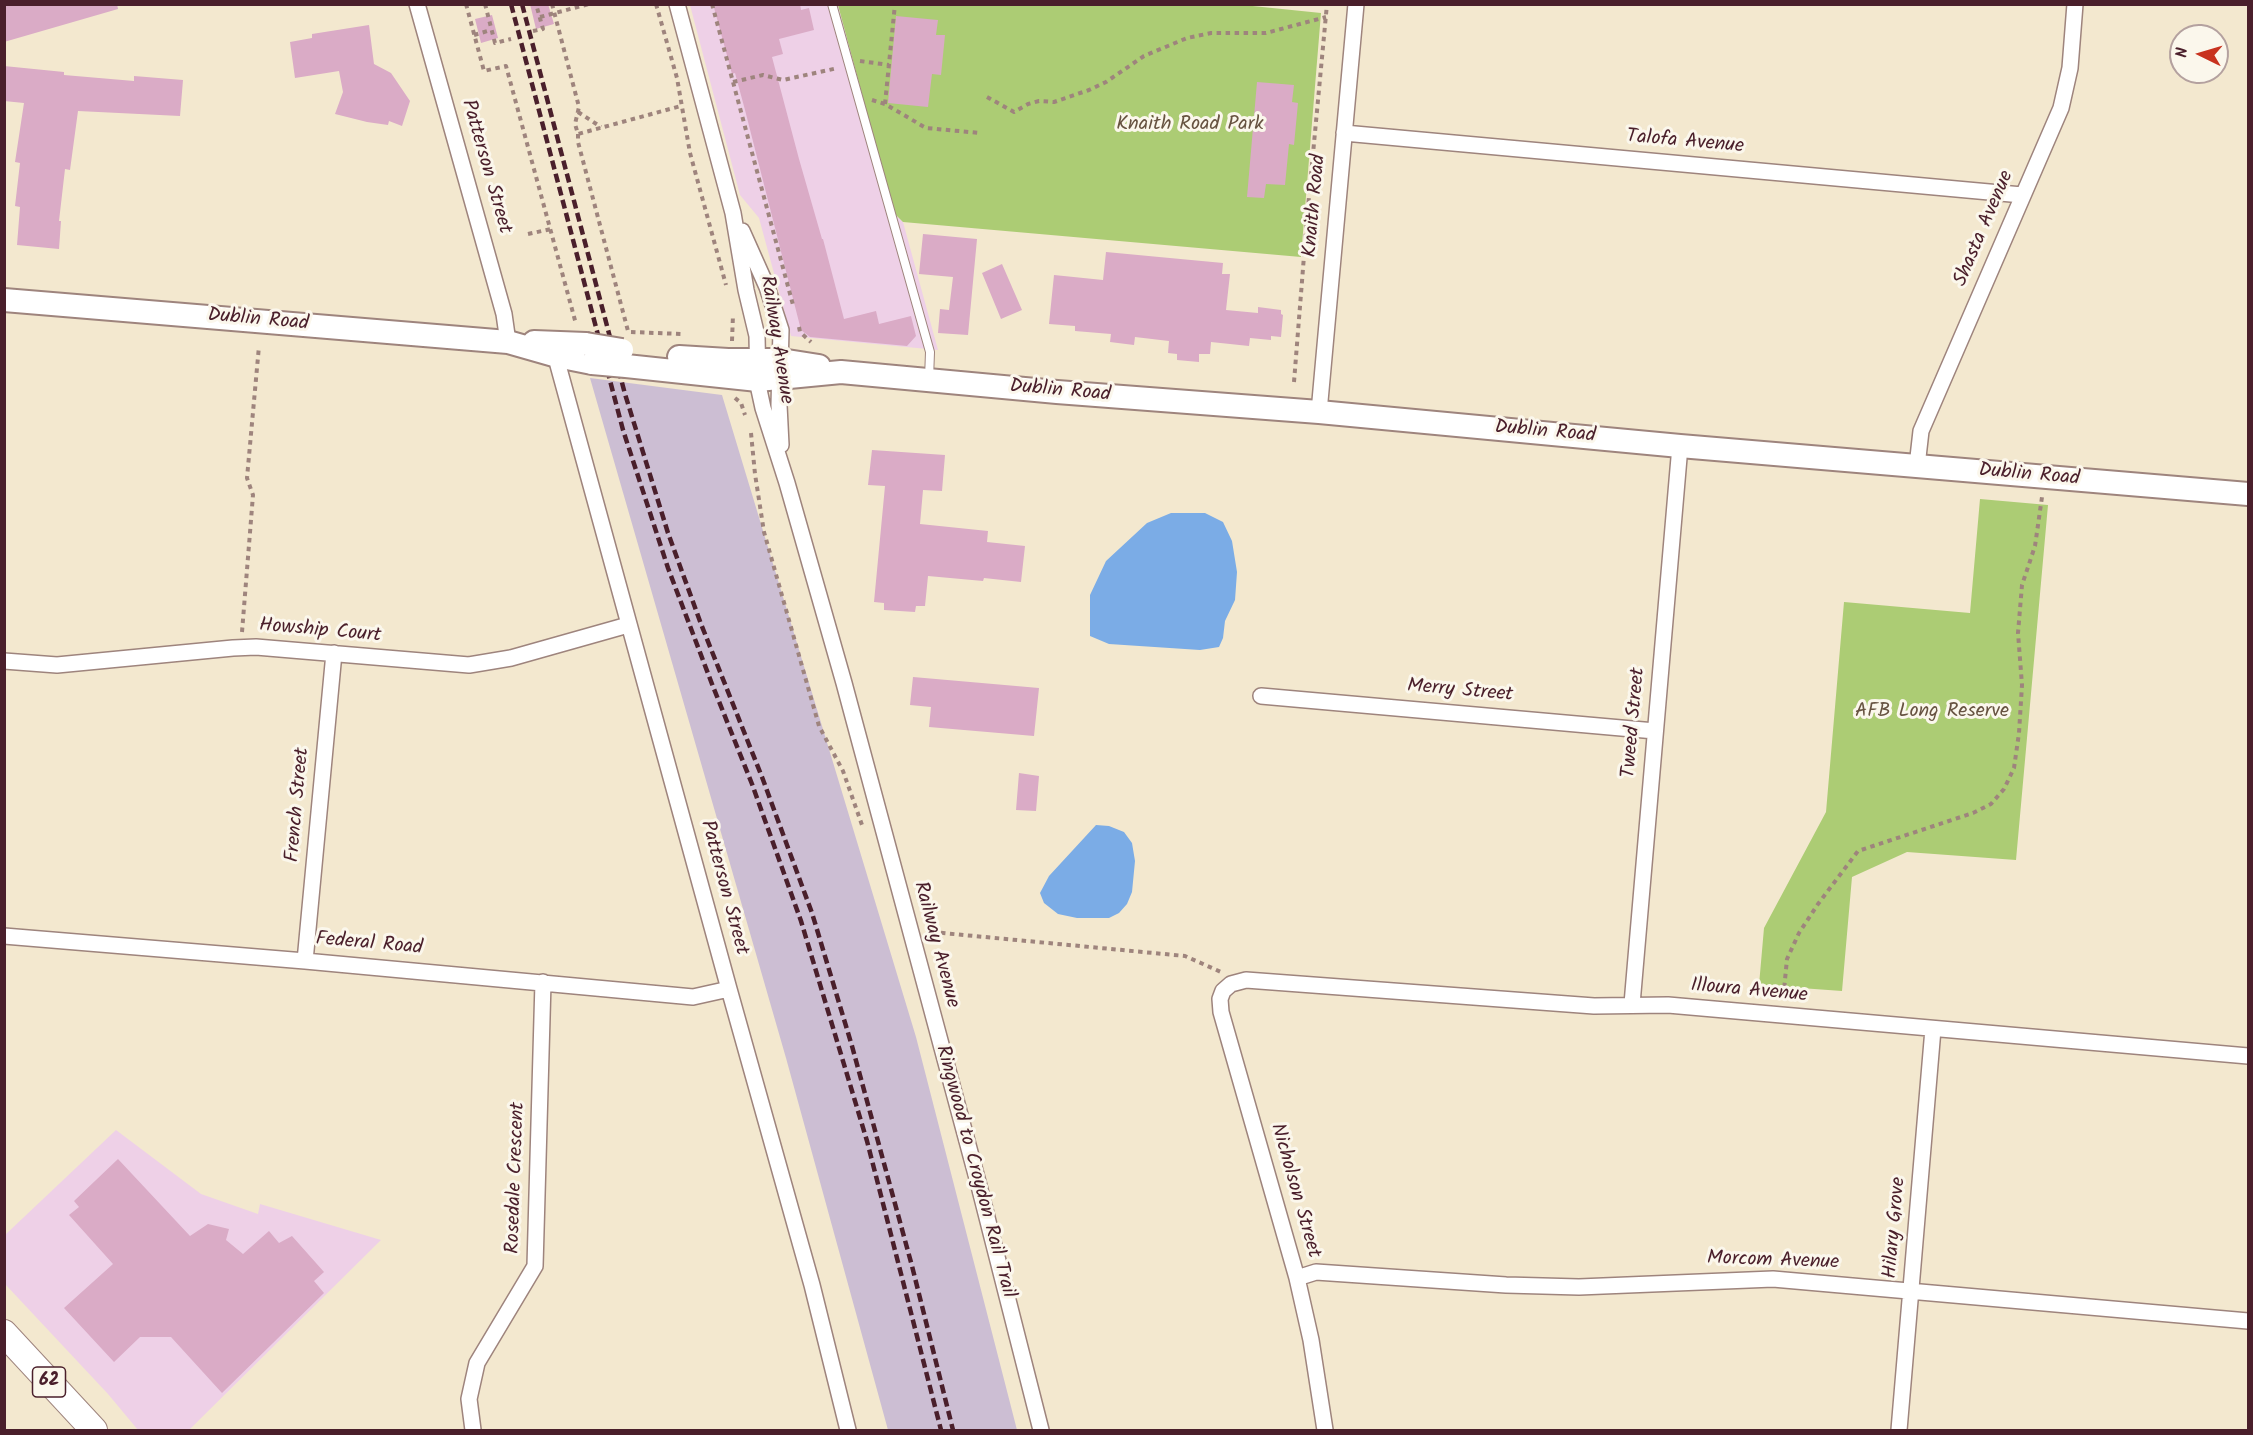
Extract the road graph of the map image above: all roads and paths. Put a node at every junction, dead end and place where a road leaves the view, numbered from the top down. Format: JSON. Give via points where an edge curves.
{"nodes":[{"id":1,"x":417,"y":4,"type":"edge"},
{"id":2,"x":466,"y":4,"type":"edge"},
{"id":3,"x":485,"y":4,"type":"edge"},
{"id":4,"x":536,"y":4,"type":"edge"},
{"id":5,"x":552,"y":4,"type":"edge"},
{"id":6,"x":589,"y":4,"type":"edge"},
{"id":7,"x":656,"y":4,"type":"edge"},
{"id":8,"x":677,"y":4,"type":"edge"},
{"id":9,"x":712,"y":4,"type":"edge"},
{"id":10,"x":832,"y":4,"type":"edge"},
{"id":11,"x":895,"y":4,"type":"edge"},
{"id":12,"x":1327,"y":4,"type":"edge"},
{"id":13,"x":1356,"y":4,"type":"edge"},
{"id":14,"x":2075,"y":4,"type":"edge"},
{"id":15,"x":555,"y":14,"type":"junction"},
{"id":16,"x":1326,"y":17,"type":"junction"},
{"id":17,"x":540,"y":18,"type":"junction"},
{"id":18,"x":491,"y":30,"type":"junction"},
{"id":19,"x":533,"y":31,"type":"dead end"},
{"id":20,"x":474,"y":35,"type":"junction"},
{"id":21,"x":510,"y":39,"type":"dead end"},
{"id":22,"x":889,"y":65,"type":"junction"},
{"id":23,"x":848,"y":66,"type":"junction"},
{"id":24,"x":733,"y":82,"type":"junction"},
{"id":25,"x":857,"y":95,"type":"junction"},
{"id":26,"x":987,"y":97,"type":"dead end"},
{"id":27,"x":885,"y":104,"type":"junction"},
{"id":28,"x":681,"y":106,"type":"junction"},
{"id":29,"x":578,"y":112,"type":"junction"},
{"id":30,"x":601,"y":127,"type":"junction"},
{"id":31,"x":980,"y":133,"type":"dead end"},
{"id":32,"x":1344,"y":133,"type":"junction"},
{"id":33,"x":578,"y":134,"type":"junction"},
{"id":34,"x":2022,"y":195,"type":"junction"},
{"id":35,"x":733,"y":213,"type":"junction"},
{"id":36,"x":551,"y":229,"type":"junction"},
{"id":37,"x":528,"y":234,"type":"dead end"},
{"id":38,"x":728,"y":292,"type":"dead end"},
{"id":39,"x":4,"y":300,"type":"edge"},
{"id":40,"x":730,"y":304,"type":"dead end"},
{"id":41,"x":794,"y":309,"type":"dead end"},
{"id":42,"x":797,"y":320,"type":"dead end"},
{"id":43,"x":509,"y":342,"type":"junction"},
{"id":44,"x":811,"y":342,"type":"dead end"},
{"id":45,"x":585,"y":345,"type":"junction"},
{"id":46,"x":259,"y":346,"type":"dead end"},
{"id":47,"x":557,"y":349,"type":"junction"},
{"id":48,"x":625,"y":349,"type":"junction"},
{"id":49,"x":729,"y":359,"type":"junction"},
{"id":50,"x":781,"y":369,"type":"junction"},
{"id":51,"x":758,"y":370,"type":"junction"},
{"id":52,"x":929,"y":380,"type":"junction"},
{"id":53,"x":1294,"y":382,"type":"dead end"},
{"id":54,"x":1319,"y":412,"type":"junction"},
{"id":55,"x":748,"y":422,"type":"dead end"},
{"id":56,"x":751,"y":432,"type":"dead end"},
{"id":57,"x":1680,"y":446,"type":"junction"},
{"id":58,"x":1917,"y":466,"type":"junction"},
{"id":59,"x":784,"y":472,"type":"junction"},
{"id":60,"x":2043,"y":477,"type":"junction"},
{"id":61,"x":2248,"y":494,"type":"edge"},
{"id":62,"x":628,"y":625,"type":"junction"},
{"id":63,"x":240,"y":648,"type":"junction"},
{"id":64,"x":334,"y":653,"type":"junction"},
{"id":65,"x":4,"y":661,"type":"edge"},
{"id":66,"x":1261,"y":696,"type":"dead end"},
{"id":67,"x":1655,"y":731,"type":"junction"},
{"id":68,"x":866,"y":834,"type":"dead end"},
{"id":69,"x":932,"y":932,"type":"dead end"},
{"id":70,"x":4,"y":936,"type":"edge"},
{"id":71,"x":305,"y":961,"type":"junction"},
{"id":72,"x":1246,"y":980,"type":"junction"},
{"id":73,"x":543,"y":982,"type":"junction"},
{"id":74,"x":729,"y":989,"type":"junction"},
{"id":75,"x":1632,"y":1004,"type":"junction"},
{"id":76,"x":1776,"y":1015,"type":"junction"},
{"id":77,"x":1934,"y":1029,"type":"junction"},
{"id":78,"x":2248,"y":1056,"type":"edge"},
{"id":79,"x":1297,"y":1278,"type":"junction"},
{"id":80,"x":1912,"y":1291,"type":"junction"},
{"id":81,"x":2248,"y":1321,"type":"edge"},
{"id":82,"x":4,"y":1333,"type":"edge"},
{"id":83,"x":93,"y":1431,"type":"edge"},
{"id":84,"x":474,"y":1431,"type":"edge"},
{"id":85,"x":848,"y":1431,"type":"edge"},
{"id":86,"x":1041,"y":1431,"type":"edge"},
{"id":87,"x":1325,"y":1431,"type":"edge"},
{"id":88,"x":1899,"y":1431,"type":"edge"}],
"edges":[{"from":1,"to":43,"type":"street","name":"Patterson Street"},
{"from":2,"to":20,"type":"path"},
{"from":3,"to":18,"type":"path"},
{"from":4,"to":17,"type":"path"},
{"from":5,"to":15,"type":"path"},
{"from":6,"to":15,"type":"path"},
{"from":7,"to":28,"type":"path"},
{"from":8,"to":35,"type":"street","name":"Railway Avenue"},
{"from":9,"to":24,"type":"path"},
{"from":10,"to":23,"type":"lane"},
{"from":11,"to":22,"type":"path"},
{"from":12,"to":16,"type":"path"},
{"from":13,"to":32,"type":"street","name":"Knaith Road"},
{"from":14,"to":34,"type":"street","name":"Shasta Avenue","via":[[2070,68],[2061,108]]},
{"from":15,"to":17,"type":"path"},
{"from":15,"to":29,"type":"path"},
{"from":16,"to":26,"type":"path","via":[[1266,33],[1210,33],[1187,38],[1144,56],[1089,90],[1054,102],[1028,104],[1014,112]]},
{"from":16,"to":53,"type":"path"},
{"from":17,"to":19,"type":"path","via":[[543,29]]},
{"from":18,"to":20,"type":"path"},
{"from":18,"to":21,"type":"path","via":[[495,43]]},
{"from":20,"to":36,"type":"path","via":[[484,71],[506,66]]},
{"from":22,"to":23,"type":"path","via":[[858,61]]},
{"from":22,"to":27,"type":"path"},
{"from":23,"to":24,"type":"path","via":[[783,80],[763,75]]},
{"from":23,"to":25,"type":"lane"},
{"from":24,"to":41,"type":"path"},
{"from":25,"to":27,"type":"path"},
{"from":25,"to":52,"type":"lane","via":[[930,352]]},
{"from":27,"to":31,"type":"path","via":[[926,128]]},
{"from":28,"to":30,"type":"path"},
{"from":28,"to":38,"type":"path"},
{"from":29,"to":30,"type":"path"},
{"from":29,"to":33,"type":"path"},
{"from":30,"to":33,"type":"path"},
{"from":32,"to":34,"type":"street","name":"Talofa Avenue"},
{"from":32,"to":54,"type":"street","name":"Knaith Road"},
{"from":33,"to":48,"type":"path"},
{"from":34,"to":58,"type":"street","name":"Shasta Avenue","via":[[1921,431]]},
{"from":35,"to":50,"type":"street","name":"Railway Avenue","via":[[781,330]]},
{"from":35,"to":51,"type":"street","name":"Railway Avenue","via":[[757,336]]},
{"from":36,"to":37,"type":"path"},
{"from":36,"to":45,"type":"path"},
{"from":39,"to":43,"type":"main road","name":"Dublin Road"},
{"from":40,"to":49,"type":"path","via":[[733,315]]},
{"from":42,"to":44,"type":"path","via":[[800,332]]},
{"from":43,"to":47,"type":"main road","name":"Dublin Road"},
{"from":45,"to":47,"type":"main road","name":"Dublin Road"},
{"from":45,"to":48,"type":"main road","name":"Dublin Road","bridge":true},
{"from":46,"to":63,"type":"path","via":[[247,478],[253,495]]},
{"from":47,"to":62,"type":"street","name":"Patterson Street"},
{"from":48,"to":49,"type":"main road","name":"Dublin Road"},
{"from":49,"to":51,"type":"main road","name":"Dublin Road"},
{"from":49,"to":55,"type":"path","via":[[728,391],[741,403]]},
{"from":50,"to":51,"type":"main road","name":"Dublin Road"},
{"from":50,"to":52,"type":"main road","name":"Dublin Road","via":[[809,363],[841,372]]},
{"from":50,"to":59,"type":"street","name":"Railway Avenue","via":[[779,415]]},
{"from":51,"to":59,"type":"street","name":"Railway Avenue","via":[[763,408]]},
{"from":52,"to":54,"type":"main road","name":"Dublin Road"},
{"from":54,"to":57,"type":"main road","name":"Dublin Road"},
{"from":56,"to":68,"type":"path","via":[[764,532],[819,726],[843,771]]},
{"from":57,"to":58,"type":"main road","name":"Dublin Road"},
{"from":57,"to":67,"type":"street","name":"Tweed Street"},
{"from":58,"to":60,"type":"main road","name":"Dublin Road"},
{"from":59,"to":86,"type":"street","name":"Railway Avenue","via":[[975,1172]]},
{"from":60,"to":61,"type":"main road","name":"Dublin Road"},
{"from":60,"to":76,"type":"path","via":[[2037,537],[2022,585],[2018,633],[2022,685],[2019,733],[2014,768],[2004,789],[1991,804],[1973,813],[1858,851],[1799,933],[1788,959],[1784,990],[1779,989]]},
{"from":62,"to":64,"type":"street","name":"Howship Court","via":[[511,658],[469,665]]},
{"from":62,"to":74,"type":"street","name":"Patterson Street"},
{"from":63,"to":64,"type":"street","name":"Howship Court"},
{"from":63,"to":65,"type":"street","name":"Howship Court","via":[[57,665]]},
{"from":64,"to":71,"type":"street","name":"French Street"},
{"from":66,"to":67,"type":"street","name":"Merry Street"},
{"from":67,"to":75,"type":"street","name":"Tweed Street"},
{"from":69,"to":72,"type":"path","via":[[1185,956]]},
{"from":70,"to":71,"type":"street","name":"Federal Road"},
{"from":71,"to":73,"type":"street","name":"Federal Road"},
{"from":72,"to":75,"type":"street","name":"Illoura Avenue","via":[[1594,1006]]},
{"from":72,"to":79,"type":"street","name":"Nicholson Street","via":[[1223,991],[1221,1012]]},
{"from":73,"to":74,"type":"street","name":"Federal Road","via":[[693,998]]},
{"from":73,"to":84,"type":"street","name":"Rosedale Crescent","via":[[535,1266],[477,1363],[469,1400]]},
{"from":74,"to":85,"type":"street","name":"Patterson Street","via":[[812,1285]]},
{"from":75,"to":76,"type":"street","name":"Illoura Avenue"},
{"from":76,"to":77,"type":"street","name":"Illoura Avenue"},
{"from":77,"to":78,"type":"street","name":"Illoura Avenue"},
{"from":77,"to":80,"type":"street","name":"Hilary Grove"},
{"from":79,"to":80,"type":"street","name":"Morcom Avenue","via":[[1316,1272],[1579,1287],[1773,1279]]},
{"from":79,"to":87,"type":"street","name":"Nicholson Street"},
{"from":80,"to":81,"type":"street","name":"Morcom Avenue"},
{"from":80,"to":88,"type":"street","name":"Hilary Grove"},
{"from":82,"to":83,"type":"main road","number":"62"}]}
